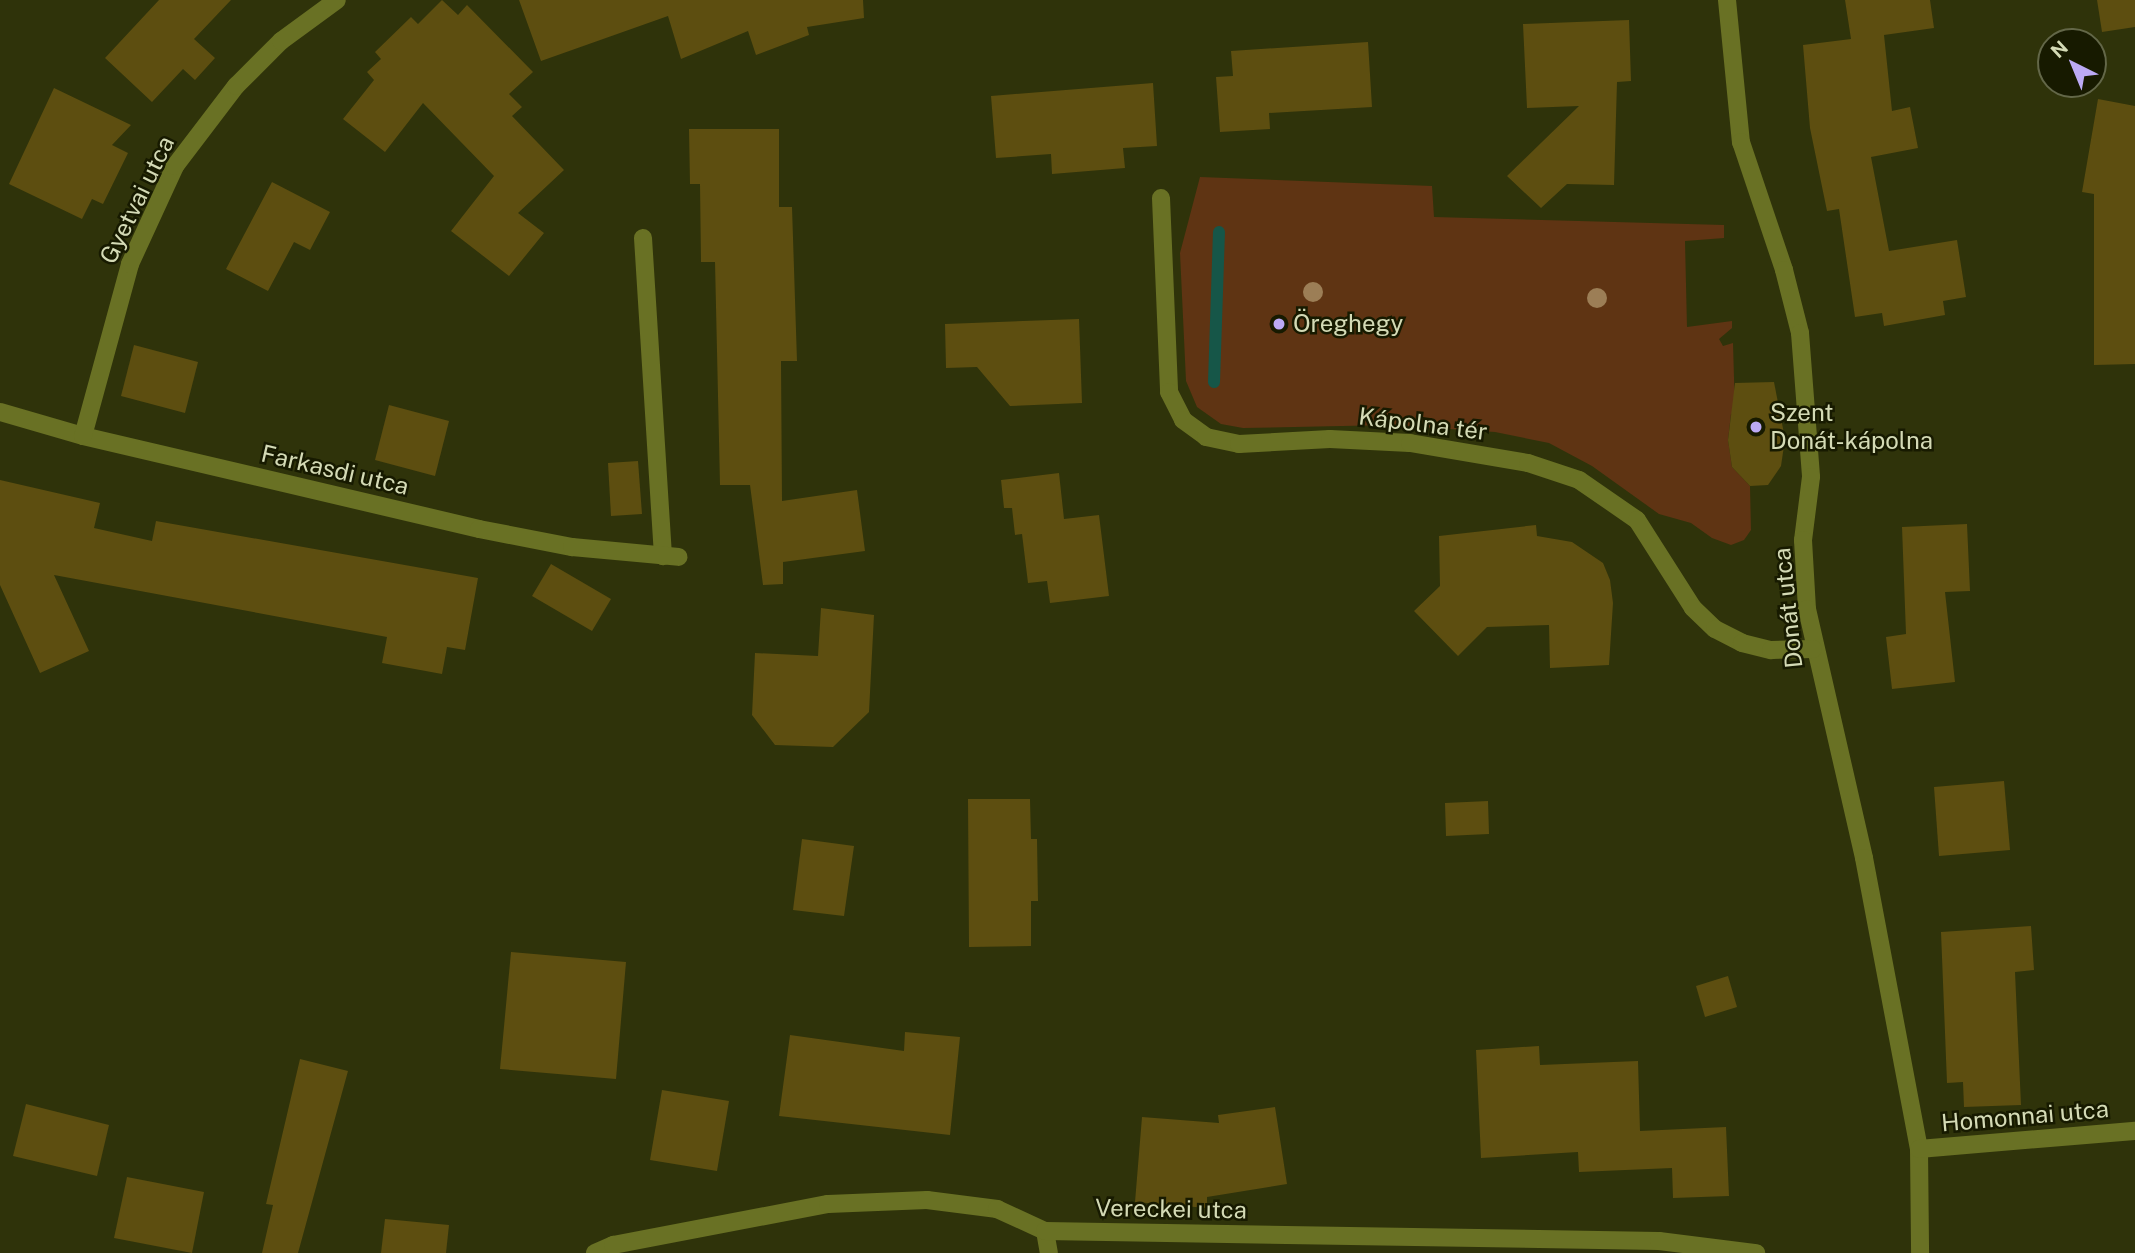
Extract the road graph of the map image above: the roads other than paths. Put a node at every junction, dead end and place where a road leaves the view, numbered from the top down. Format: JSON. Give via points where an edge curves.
{"nodes":[{"id":1,"x":337,"y":0,"type":"edge"},
{"id":2,"x":1727,"y":0,"type":"edge"},
{"id":3,"x":1161,"y":198,"type":"dead end"},
{"id":4,"x":643,"y":238,"type":"dead end"},
{"id":5,"x":0,"y":412,"type":"edge"},
{"id":6,"x":83,"y":436,"type":"junction"},
{"id":7,"x":1813,"y":649,"type":"junction"},
{"id":8,"x":2135,"y":1131,"type":"edge"},
{"id":9,"x":1919,"y":1149,"type":"junction"},
{"id":10,"x":1045,"y":1231,"type":"junction"},
{"id":11,"x":595,"y":1253,"type":"edge"},
{"id":12,"x":1049,"y":1253,"type":"edge"},
{"id":13,"x":1756,"y":1253,"type":"edge"},
{"id":14,"x":1920,"y":1253,"type":"edge"}],
"edges":[{"from":1,"to":6,"type":"street","name":"Gyetvai utca","via":[[281,41],[236,86],[176,166],[130,264]]},
{"from":2,"to":7,"type":"street","name":"Donát utca","via":[[1741,142],[1784,270],[1800,334],[1811,477],[1803,540]]},
{"from":3,"to":7,"type":"street","name":"Kápolna tér","via":[[1169,392],[1183,420],[1206,437],[1239,444],[1330,439],[1410,443],[1528,463],[1579,480],[1637,520],[1693,608],[1715,629],[1742,643],[1771,650]]},
{"from":4,"to":6,"type":"street","name":"Farkasdi utca","via":[[671,556],[572,547],[479,529]]},
{"from":5,"to":6,"type":"street","name":"Farkasdi utca"},
{"from":7,"to":9,"type":"street","name":"Donát utca","via":[[1864,858]]},
{"from":8,"to":9,"type":"street","name":"Homonnai utca"},
{"from":9,"to":14,"type":"street","name":"Donát utca"},
{"from":10,"to":11,"type":"street","name":"Vereckei utca","via":[[997,1209],[927,1200],[868,1201],[828,1204],[613,1245]]},
{"from":10,"to":12,"type":"street"},
{"from":10,"to":13,"type":"street","name":"Vereckei utca","via":[[1659,1241]]}]}
